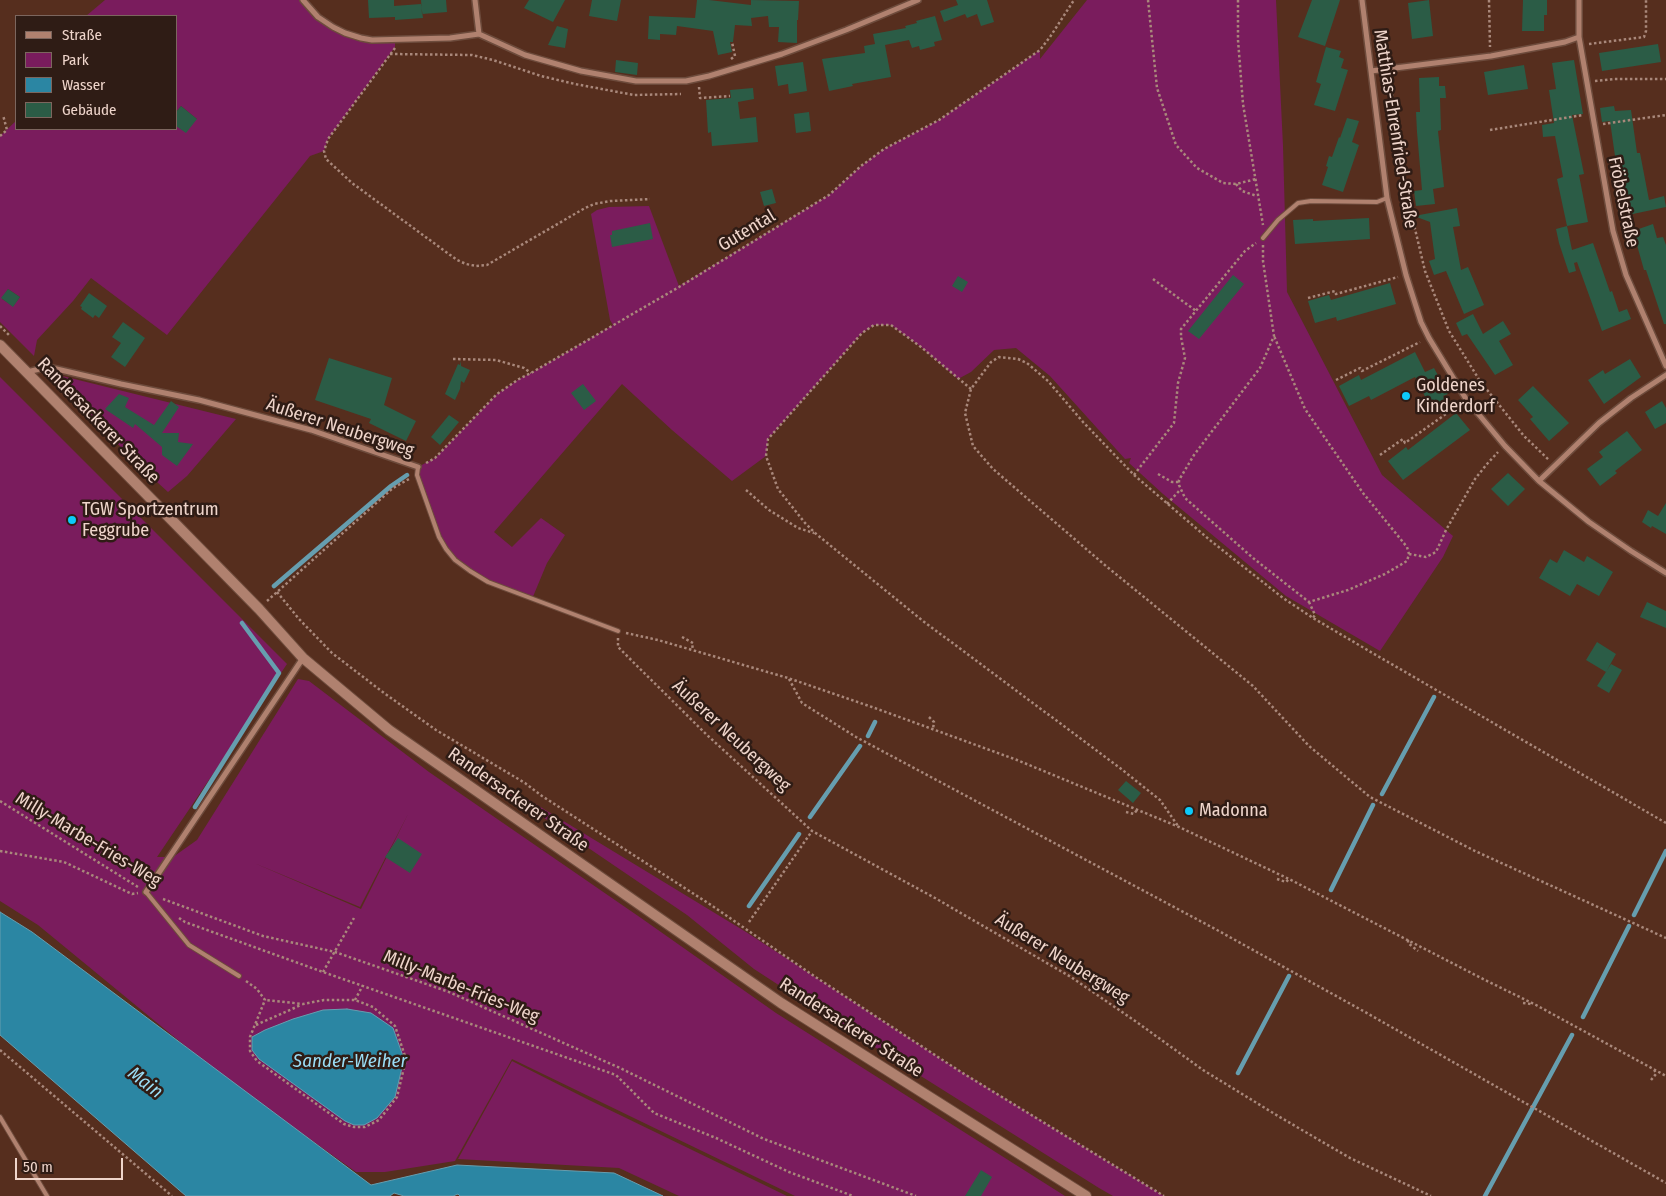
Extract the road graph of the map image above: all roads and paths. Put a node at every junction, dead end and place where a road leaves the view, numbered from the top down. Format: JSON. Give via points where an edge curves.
{"nodes":[{"id":1,"x":303,"y":0,"type":"edge"},
{"id":2,"x":475,"y":0,"type":"edge"},
{"id":3,"x":918,"y":0,"type":"edge"},
{"id":4,"x":1074,"y":0,"type":"edge"},
{"id":5,"x":1148,"y":0,"type":"edge"},
{"id":6,"x":1238,"y":0,"type":"edge"},
{"id":7,"x":1362,"y":0,"type":"edge"},
{"id":8,"x":1489,"y":0,"type":"edge"},
{"id":9,"x":1579,"y":0,"type":"edge"},
{"id":10,"x":1646,"y":0,"type":"edge"},
{"id":11,"x":479,"y":34,"type":"junction"},
{"id":12,"x":1579,"y":37,"type":"junction"},
{"id":13,"x":395,"y":39,"type":"junction"},
{"id":14,"x":732,"y":42,"type":"dead end"},
{"id":15,"x":1580,"y":44,"type":"junction"},
{"id":16,"x":390,"y":54,"type":"junction"},
{"id":17,"x":1491,"y":56,"type":"junction"},
{"id":18,"x":730,"y":60,"type":"dead end"},
{"id":19,"x":1389,"y":68,"type":"junction"},
{"id":20,"x":1371,"y":70,"type":"junction"},
{"id":21,"x":698,"y":79,"type":"junction"},
{"id":22,"x":1666,"y":79,"type":"edge"},
{"id":23,"x":1586,"y":83,"type":"junction"},
{"id":24,"x":681,"y":94,"type":"dead end"},
{"id":25,"x":730,"y":96,"type":"dead end"},
{"id":26,"x":1592,"y":114,"type":"junction"},
{"id":27,"x":3,"y":115,"type":"dead end"},
{"id":28,"x":1666,"y":115,"type":"edge"},
{"id":29,"x":1594,"y":125,"type":"junction"},
{"id":30,"x":1490,"y":130,"type":"dead end"},
{"id":31,"x":0,"y":136,"type":"edge"},
{"id":32,"x":1256,"y":179,"type":"junction"},
{"id":33,"x":1236,"y":184,"type":"junction"},
{"id":34,"x":1257,"y":196,"type":"junction"},
{"id":35,"x":650,"y":198,"type":"dead end"},
{"id":36,"x":1387,"y":198,"type":"junction"},
{"id":37,"x":1263,"y":238,"type":"junction"},
{"id":38,"x":1406,"y":275,"type":"junction"},
{"id":39,"x":1153,"y":279,"type":"dead end"},
{"id":40,"x":1308,"y":298,"type":"dead end"},
{"id":41,"x":1196,"y":311,"type":"junction"},
{"id":42,"x":1274,"y":336,"type":"junction"},
{"id":43,"x":1429,"y":338,"type":"junction"},
{"id":44,"x":0,"y":345,"type":"edge"},
{"id":45,"x":453,"y":359,"type":"dead end"},
{"id":46,"x":1666,"y":366,"type":"edge"},
{"id":47,"x":27,"y":372,"type":"junction"},
{"id":48,"x":531,"y":374,"type":"junction"},
{"id":49,"x":1666,"y":374,"type":"edge"},
{"id":50,"x":1336,"y":380,"type":"dead end"},
{"id":51,"x":971,"y":389,"type":"junction"},
{"id":52,"x":1466,"y":399,"type":"junction"},
{"id":53,"x":1505,"y":446,"type":"junction"},
{"id":54,"x":1380,"y":455,"type":"dead end"},
{"id":55,"x":1555,"y":467,"type":"junction"},
{"id":56,"x":418,"y":468,"type":"junction"},
{"id":57,"x":1158,"y":474,"type":"dead end"},
{"id":58,"x":1134,"y":476,"type":"junction"},
{"id":59,"x":412,"y":478,"type":"dead end"},
{"id":60,"x":1539,"y":481,"type":"junction"},
{"id":61,"x":1179,"y":482,"type":"junction"},
{"id":62,"x":746,"y":490,"type":"dead end"},
{"id":63,"x":1180,"y":490,"type":"junction"},
{"id":64,"x":1167,"y":504,"type":"junction"},
{"id":65,"x":815,"y":533,"type":"junction"},
{"id":66,"x":1409,"y":554,"type":"junction"},
{"id":67,"x":1666,"y":573,"type":"edge"},
{"id":68,"x":277,"y":592,"type":"junction"},
{"id":69,"x":1309,"y":602,"type":"junction"},
{"id":70,"x":259,"y":609,"type":"junction"},
{"id":71,"x":1313,"y":618,"type":"junction"},
{"id":72,"x":618,"y":631,"type":"junction"},
{"id":73,"x":682,"y":637,"type":"dead end"},
{"id":74,"x":692,"y":650,"type":"junction"},
{"id":75,"x":303,"y":658,"type":"junction"},
{"id":76,"x":788,"y":678,"type":"junction"},
{"id":77,"x":929,"y":716,"type":"dead end"},
{"id":78,"x":933,"y":729,"type":"junction"},
{"id":79,"x":0,"y":801,"type":"edge"},
{"id":80,"x":1136,"y":810,"type":"junction"},
{"id":81,"x":1126,"y":812,"type":"dead end"},
{"id":82,"x":1666,"y":823,"type":"edge"},
{"id":83,"x":1179,"y":827,"type":"junction"},
{"id":84,"x":812,"y":831,"type":"junction"},
{"id":85,"x":0,"y":851,"type":"edge"},
{"id":86,"x":1289,"y":879,"type":"junction"},
{"id":87,"x":1277,"y":880,"type":"dead end"},
{"id":88,"x":146,"y":892,"type":"junction"},
{"id":89,"x":177,"y":916,"type":"dead end"},
{"id":90,"x":354,"y":918,"type":"dead end"},
{"id":91,"x":749,"y":922,"type":"dead end"},
{"id":92,"x":1666,"y":938,"type":"edge"},
{"id":93,"x":1408,"y":940,"type":"junction"},
{"id":94,"x":1418,"y":951,"type":"dead end"},
{"id":95,"x":335,"y":952,"type":"junction"},
{"id":96,"x":323,"y":972,"type":"junction"},
{"id":97,"x":239,"y":976,"type":"joint"},
{"id":98,"x":364,"y":985,"type":"junction"},
{"id":99,"x":265,"y":1000,"type":"junction"},
{"id":100,"x":355,"y":1000,"type":"junction"},
{"id":101,"x":1523,"y":1003,"type":"dead end"},
{"id":102,"x":303,"y":1004,"type":"junction"},
{"id":103,"x":1536,"y":1005,"type":"junction"},
{"id":104,"x":256,"y":1025,"type":"junction"},
{"id":105,"x":0,"y":1050,"type":"edge"},
{"id":106,"x":1654,"y":1069,"type":"junction"},
{"id":107,"x":1666,"y":1076,"type":"edge"},
{"id":108,"x":1651,"y":1080,"type":"dead end"},
{"id":109,"x":0,"y":1117,"type":"edge"},
{"id":110,"x":1666,"y":1183,"type":"edge"},
{"id":111,"x":47,"y":1196,"type":"edge"},
{"id":112,"x":172,"y":1196,"type":"edge"},
{"id":113,"x":853,"y":1196,"type":"edge"},
{"id":114,"x":916,"y":1196,"type":"edge"},
{"id":115,"x":1086,"y":1196,"type":"edge"},
{"id":116,"x":1164,"y":1196,"type":"edge"},
{"id":117,"x":1431,"y":1196,"type":"edge"}],
"edges":[{"from":1,"to":13,"type":"street","via":[[318,17],[345,33],[372,40]]},
{"from":2,"to":11,"type":"street"},
{"from":3,"to":21,"type":"street","via":[[782,54]]},
{"from":4,"to":48,"type":"path","name":"Gutental","via":[[1040,50],[977,94],[939,120],[884,149],[829,195]]},
{"from":5,"to":33,"type":"path","via":[[1157,88],[1176,145],[1197,168],[1223,182]]},
{"from":6,"to":32,"type":"path","via":[[1243,104]]},
{"from":7,"to":20,"type":"street","name":"Matthias-Ehrenfried-Straße"},
{"from":8,"to":17,"type":"path"},
{"from":9,"to":12,"type":"street","name":"Fröbelstraße"},
{"from":10,"to":15,"type":"path","via":[[1644,37]]},
{"from":11,"to":13,"type":"street"},
{"from":11,"to":21,"type":"street","via":[[524,55],[581,70],[636,81]]},
{"from":12,"to":15,"type":"street","name":"Fröbelstraße"},
{"from":12,"to":17,"type":"street"},
{"from":13,"to":16,"type":"path","via":[[395,48]]},
{"from":14,"to":18,"type":"path","via":[[735,56]]},
{"from":15,"to":23,"type":"street","name":"Fröbelstraße"},
{"from":16,"to":24,"type":"path","via":[[472,55],[575,84],[634,95]]},
{"from":16,"to":35,"type":"path","via":[[328,140],[324,151],[326,159],[352,183],[457,260],[476,266],[487,265],[584,208],[610,201]]},
{"from":17,"to":19,"type":"street"},
{"from":19,"to":20,"type":"street"},
{"from":19,"to":55,"type":"path","via":[[1410,208],[1425,271],[1449,331],[1497,404]]},
{"from":20,"to":36,"type":"street","name":"Matthias-Ehrenfried-Straße"},
{"from":21,"to":25,"type":"path","via":[[700,98]]},
{"from":22,"to":23,"type":"path","via":[[1614,79]]},
{"from":23,"to":26,"type":"street","name":"Fröbelstraße"},
{"from":26,"to":29,"type":"street","name":"Fröbelstraße"},
{"from":26,"to":30,"type":"path"},
{"from":27,"to":31,"type":"path","via":[[7,130]]},
{"from":28,"to":29,"type":"path"},
{"from":29,"to":46,"type":"street","name":"Fröbelstraße","via":[[1613,231],[1626,275]]},
{"from":32,"to":33,"type":"path"},
{"from":32,"to":34,"type":"path"},
{"from":33,"to":34,"type":"path","via":[[1242,191]]},
{"from":34,"to":37,"type":"path"},
{"from":36,"to":37,"type":"lane","via":[[1377,202],[1298,203]]},
{"from":36,"to":38,"type":"street","name":"Matthias-Ehrenfried-Straße"},
{"from":37,"to":41,"type":"path","via":[[1245,251]]},
{"from":37,"to":42,"type":"path","via":[[1263,262]]},
{"from":38,"to":40,"type":"path","via":[[1336,294],[1335,291]]},
{"from":38,"to":43,"type":"street","name":"Matthias-Ehrenfried-Straße"},
{"from":39,"to":41,"type":"path"},
{"from":41,"to":58,"type":"path","via":[[1181,329],[1185,358],[1178,383],[1174,423]]},
{"from":42,"to":61,"type":"path","via":[[1260,368],[1194,456]]},
{"from":42,"to":66,"type":"path","via":[[1305,409]]},
{"from":43,"to":50,"type":"path"},
{"from":43,"to":52,"type":"street","name":"Matthias-Ehrenfried-Straße"},
{"from":44,"to":47,"type":"main road","name":"Randersackerer Straße"},
{"from":45,"to":48,"type":"path","via":[[496,360],[524,368]]},
{"from":47,"to":56,"type":"street","name":"Äußerer Neubergweg","via":[[48,367],[199,400],[311,430]]},
{"from":47,"to":70,"type":"main road","name":"Randersackerer Straße"},
{"from":48,"to":56,"type":"path","name":"Gutental","via":[[497,394],[435,458]]},
{"from":49,"to":55,"type":"street","via":[[1599,423]]},
{"from":51,"to":58,"type":"path","via":[[991,362],[999,357],[1027,363],[1048,381]]},
{"from":51,"to":65,"type":"path","via":[[891,325],[874,325],[862,333],[768,439],[766,456],[778,489]]},
{"from":51,"to":92,"type":"path","via":[[966,413],[973,446],[993,469],[1253,686],[1309,746],[1370,797],[1474,851]]},
{"from":52,"to":53,"type":"street","name":"Matthias-Ehrenfried-Straße"},
{"from":52,"to":54,"type":"path","via":[[1405,443],[1403,440]]},
{"from":53,"to":60,"type":"street","name":"Matthias-Ehrenfried-Straße"},
{"from":53,"to":66,"type":"path","via":[[1475,479],[1436,552],[1426,557]]},
{"from":55,"to":60,"type":"street"},
{"from":56,"to":72,"type":"lane","name":"Äußerer Neubergweg","via":[[417,475],[439,537],[455,560],[488,582]]},
{"from":57,"to":61,"type":"path"},
{"from":58,"to":64,"type":"path"},
{"from":59,"to":68,"type":"path","via":[[393,488]]},
{"from":60,"to":67,"type":"street","name":"Matthias-Ehrenfried-Straße","via":[[1589,522]]},
{"from":61,"to":63,"type":"path"},
{"from":62,"to":65,"type":"path","via":[[769,510],[798,528]]},
{"from":63,"to":64,"type":"path"},
{"from":63,"to":69,"type":"path","via":[[1253,558]]},
{"from":64,"to":71,"type":"path","via":[[1260,581]]},
{"from":65,"to":83,"type":"path","via":[[923,621],[1160,800]]},
{"from":66,"to":69,"type":"path","via":[[1407,561],[1385,574]]},
{"from":68,"to":70,"type":"path"},
{"from":68,"to":116,"type":"path","via":[[332,653],[436,730],[525,783],[961,1072]]},
{"from":69,"to":71,"type":"path","via":[[1315,615]]},
{"from":70,"to":75,"type":"main road","name":"Randersackerer Straße"},
{"from":71,"to":82,"type":"path"},
{"from":72,"to":74,"type":"path"},
{"from":72,"to":84,"type":"path","name":"Äußerer Neubergweg","via":[[618,647],[707,735]]},
{"from":73,"to":74,"type":"path","via":[[693,643]]},
{"from":74,"to":76,"type":"path"},
{"from":75,"to":88,"type":"street"},
{"from":75,"to":115,"type":"main road","name":"Randersackerer Straße","via":[[390,730],[781,1003]]},
{"from":76,"to":78,"type":"path"},
{"from":76,"to":110,"type":"path","via":[[802,704],[856,737],[1234,940]]},
{"from":77,"to":78,"type":"path","via":[[934,722]]},
{"from":78,"to":80,"type":"path"},
{"from":79,"to":88,"type":"path","name":"Milly-Marbe-Fries-Weg"},
{"from":80,"to":81,"type":"path","via":[[1134,814]]},
{"from":80,"to":83,"type":"path"},
{"from":83,"to":86,"type":"path"},
{"from":84,"to":91,"type":"path"},
{"from":84,"to":117,"type":"path","name":"Äußerer Neubergweg","via":[[1071,978],[1203,1070],[1278,1116],[1350,1158]]},
{"from":85,"to":88,"type":"path","via":[[64,862],[132,894]]},
{"from":86,"to":87,"type":"path","via":[[1286,882]]},
{"from":86,"to":93,"type":"path"},
{"from":88,"to":95,"type":"path","name":"Milly-Marbe-Fries-Weg","via":[[263,936]]},
{"from":88,"to":97,"type":"lane","via":[[190,945]]},
{"from":89,"to":96,"type":"path","via":[[185,922]]},
{"from":90,"to":95,"type":"path"},
{"from":93,"to":94,"type":"path"},
{"from":93,"to":103,"type":"path"},
{"from":95,"to":96,"type":"path"},
{"from":95,"to":114,"type":"path","name":"Milly-Marbe-Fries-Weg","via":[[449,992],[620,1068],[764,1139]]},
{"from":96,"to":98,"type":"path"},
{"from":97,"to":99,"type":"path","via":[[257,989]]},
{"from":98,"to":100,"type":"path"},
{"from":98,"to":113,"type":"path","via":[[616,1075],[654,1113]]},
{"from":99,"to":102,"type":"path"},
{"from":99,"to":104,"type":"path"},
{"from":100,"to":102,"type":"path"},
{"from":100,"to":104,"type":"path","via":[[373,1007],[396,1026],[406,1059],[397,1098],[379,1120],[365,1127],[344,1124],[257,1061],[250,1051],[250,1037]]},
{"from":101,"to":103,"type":"path"},
{"from":102,"to":104,"type":"path"},
{"from":103,"to":106,"type":"path"},
{"from":105,"to":112,"type":"path"},
{"from":106,"to":107,"type":"path"},
{"from":106,"to":108,"type":"path","via":[[1656,1074]]},
{"from":109,"to":111,"type":"lane"}]}
